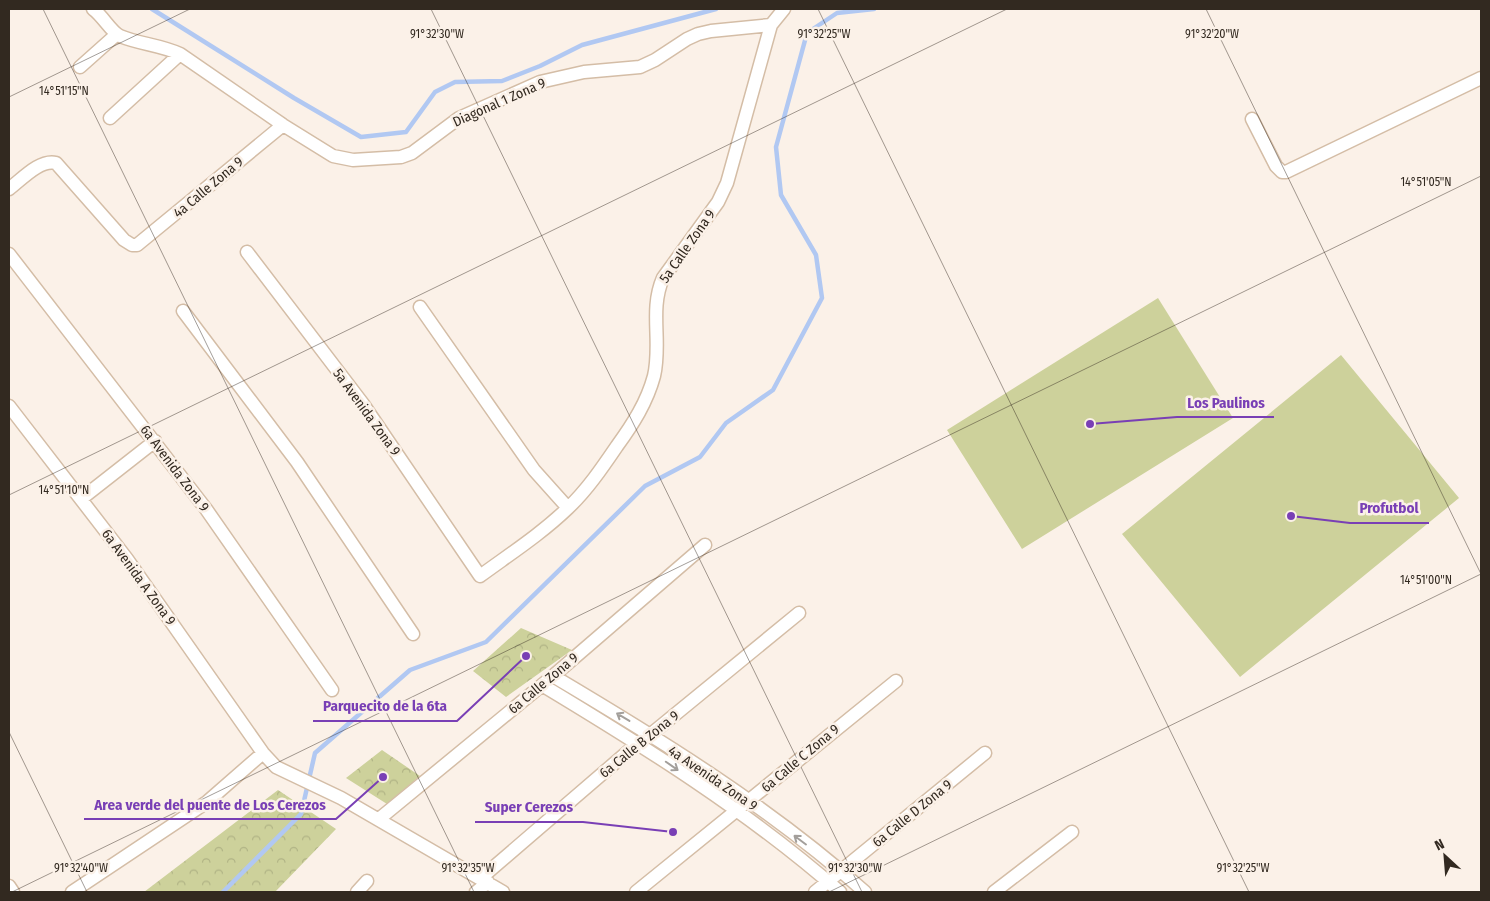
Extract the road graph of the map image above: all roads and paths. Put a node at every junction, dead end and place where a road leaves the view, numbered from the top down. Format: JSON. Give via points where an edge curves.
{"nodes":[{"id":1,"x":93,"y":9,"type":"edge"},
{"id":2,"x":784,"y":9,"type":"edge"},
{"id":3,"x":771,"y":25,"type":"junction"},
{"id":4,"x":117,"y":34,"type":"junction"},
{"id":5,"x":180,"y":54,"type":"junction"},
{"id":6,"x":80,"y":67,"type":"dead end"},
{"id":7,"x":1481,"y":78,"type":"edge"},
{"id":8,"x":110,"y":118,"type":"dead end"},
{"id":9,"x":1252,"y":119,"type":"dead end"},
{"id":10,"x":283,"y":125,"type":"junction"},
{"id":11,"x":9,"y":189,"type":"edge"},
{"id":12,"x":247,"y":252,"type":"dead end"},
{"id":13,"x":9,"y":254,"type":"edge"},
{"id":14,"x":420,"y":307,"type":"dead end"},
{"id":15,"x":183,"y":311,"type":"dead end"},
{"id":16,"x":9,"y":406,"type":"edge"},
{"id":17,"x":155,"y":441,"type":"junction"},
{"id":18,"x":81,"y":499,"type":"junction"},
{"id":19,"x":568,"y":508,"type":"junction"},
{"id":20,"x":705,"y":546,"type":"dead end"},
{"id":21,"x":480,"y":576,"type":"joint"},
{"id":22,"x":799,"y":613,"type":"dead end"},
{"id":23,"x":413,"y":634,"type":"dead end"},
{"id":24,"x":553,"y":676,"type":"junction"},
{"id":25,"x":896,"y":681,"type":"dead end"},
{"id":26,"x":542,"y":684,"type":"junction"},
{"id":27,"x":332,"y":690,"type":"dead end"},
{"id":28,"x":650,"y":735,"type":"junction"},
{"id":29,"x":638,"y":743,"type":"junction"},
{"id":30,"x":263,"y":753,"type":"junction"},
{"id":31,"x":985,"y":753,"type":"dead end"},
{"id":32,"x":749,"y":801,"type":"junction"},
{"id":33,"x":736,"y":811,"type":"junction"},
{"id":34,"x":378,"y":819,"type":"junction"},
{"id":35,"x":1072,"y":832,"type":"dead end"},
{"id":36,"x":841,"y":871,"type":"junction"},
{"id":37,"x":484,"y":880,"type":"junction"},
{"id":38,"x":367,"y":881,"type":"dead end"},
{"id":39,"x":828,"y":882,"type":"junction"},
{"id":40,"x":9,"y":886,"type":"edge"},
{"id":41,"x":13,"y":892,"type":"edge"},
{"id":42,"x":72,"y":892,"type":"edge"},
{"id":43,"x":358,"y":892,"type":"edge"},
{"id":44,"x":476,"y":892,"type":"edge"},
{"id":45,"x":503,"y":892,"type":"edge"},
{"id":46,"x":636,"y":892,"type":"edge"},
{"id":47,"x":815,"y":892,"type":"edge"},
{"id":48,"x":840,"y":892,"type":"edge"},
{"id":49,"x":865,"y":892,"type":"edge"},
{"id":50,"x":994,"y":892,"type":"edge"}],
"edges":[{"from":1,"to":4,"type":"street"},
{"from":2,"to":3,"type":"street","name":"5a Calle Zona 9"},
{"from":3,"to":10,"type":"street","name":"Diagonal 1 Zona 9","via":[[698,34],[640,67],[584,72],[540,82],[459,118],[421,147],[401,157],[342,158]]},
{"from":3,"to":19,"type":"street","name":"5a Calle Zona 9","via":[[728,183],[658,289],[655,315],[657,356],[645,403],[596,477]]},
{"from":4,"to":5,"type":"street","name":"Diagonal 1 Zona 9"},
{"from":4,"to":6,"type":"street"},
{"from":5,"to":8,"type":"street"},
{"from":5,"to":10,"type":"street","name":"Diagonal 1 Zona 9"},
{"from":7,"to":9,"type":"street","via":[[1286,172],[1276,166]]},
{"from":10,"to":11,"type":"street","name":"4a Calle Zona 9","via":[[141,242],[132,245],[56,163],[42,164]]},
{"from":12,"to":21,"type":"street","name":"5a Avenida Zona 9","via":[[363,404]]},
{"from":13,"to":17,"type":"street","name":"6a Avenida Zona 9"},
{"from":14,"to":19,"type":"street","via":[[534,470]]},
{"from":15,"to":23,"type":"street","via":[[297,462]]},
{"from":16,"to":18,"type":"street","name":"6a Avenida A Zona 9"},
{"from":17,"to":18,"type":"street"},
{"from":17,"to":27,"type":"street","name":"6a Avenida Zona 9"},
{"from":18,"to":30,"type":"street","name":"6a Avenida A Zona 9"},
{"from":19,"to":21,"type":"street","name":"5a Calle Zona 9"},
{"from":20,"to":24,"type":"street","name":"6a Calle Zona 9"},
{"from":22,"to":28,"type":"street","name":"6a Calle B Zona 9"},
{"from":24,"to":26,"type":"street","name":"6a Calle Zona 9"},
{"from":28,"to":24,"type":"street","name":"4a Avenida Zona 9","one_way":true},
{"from":25,"to":32,"type":"street","name":"6a Calle C Zona 9"},
{"from":26,"to":29,"type":"street","name":"4a Avenida Zona 9"},
{"from":26,"to":34,"type":"street","name":"6a Calle Zona 9"},
{"from":28,"to":29,"type":"street","name":"6a Calle B Zona 9"},
{"from":28,"to":32,"type":"street","name":"4a Avenida Zona 9"},
{"from":29,"to":33,"type":"street","name":"4a Avenida Zona 9","one_way":true},
{"from":29,"to":37,"type":"street","name":"6a Calle B Zona 9"},
{"from":30,"to":34,"type":"street","name":"6a Avenida A Zona 9","via":[[276,768]]},
{"from":30,"to":42,"type":"street","via":[[207,802]]},
{"from":31,"to":36,"type":"street","name":"6a Calle D Zona 9"},
{"from":32,"to":33,"type":"street","name":"6a Calle C Zona 9"},
{"from":36,"to":32,"type":"street","name":"4a Avenida Zona 9","one_way":true},
{"from":33,"to":39,"type":"street","name":"4a Avenida Zona 9"},
{"from":33,"to":46,"type":"street","name":"6a Calle C Zona 9"},
{"from":34,"to":37,"type":"street"},
{"from":35,"to":50,"type":"street"},
{"from":36,"to":39,"type":"street","name":"6a Calle D Zona 9"},
{"from":36,"to":49,"type":"street","name":"4a Avenida Zona 9"},
{"from":37,"to":44,"type":"street","name":"6a Calle B Zona 9"},
{"from":37,"to":45,"type":"street"},
{"from":38,"to":43,"type":"street"},
{"from":39,"to":47,"type":"street","name":"6a Calle D Zona 9"},
{"from":39,"to":48,"type":"street","name":"4a Avenida Zona 9"},
{"from":40,"to":41,"type":"street"}]}
